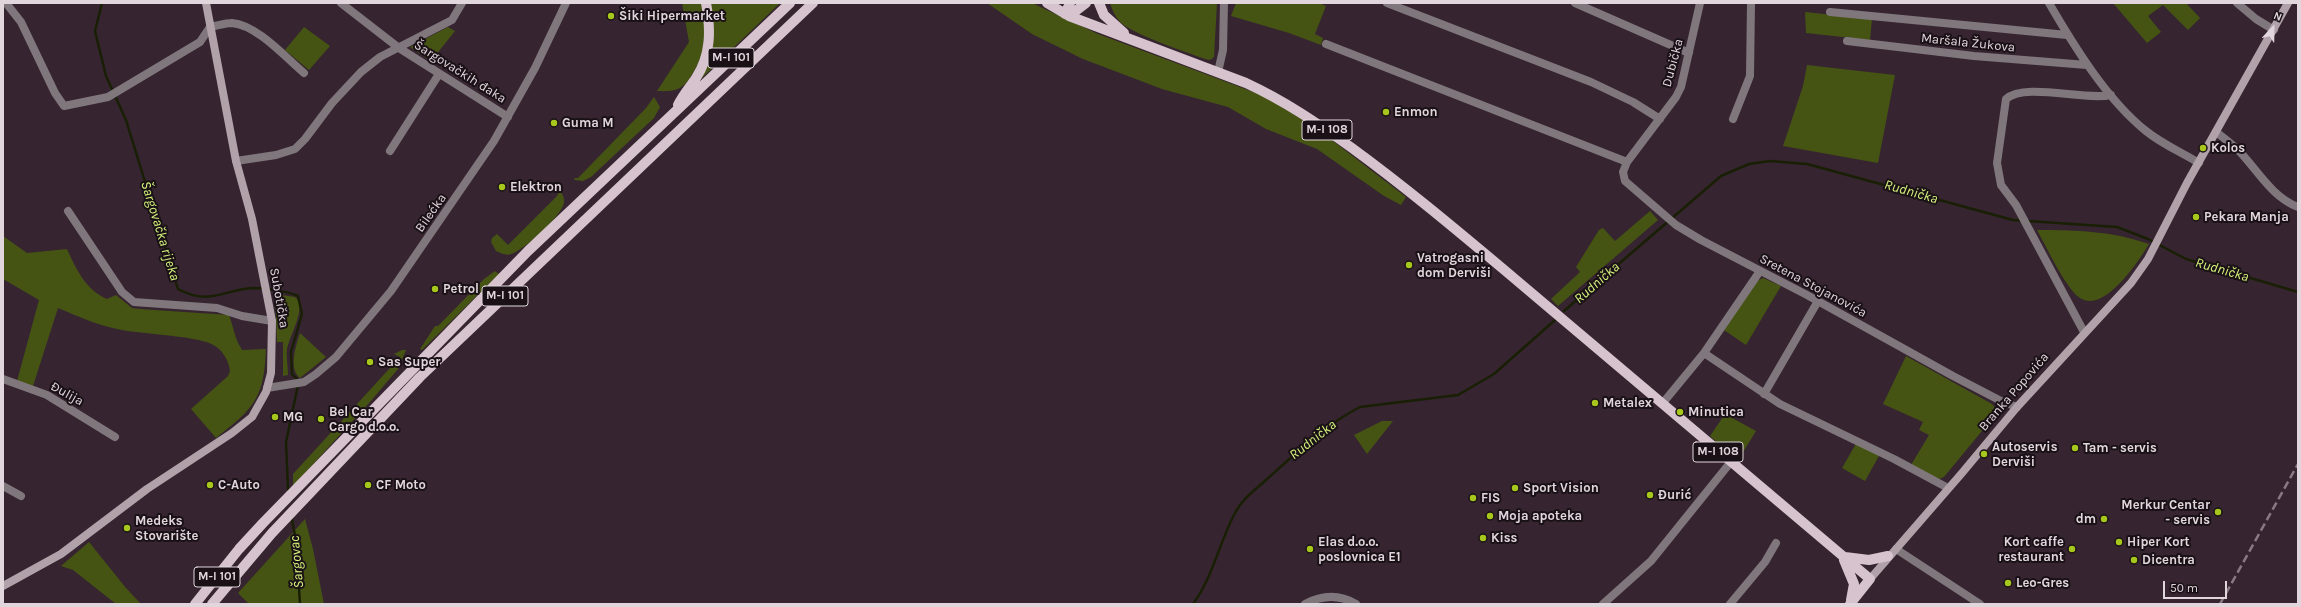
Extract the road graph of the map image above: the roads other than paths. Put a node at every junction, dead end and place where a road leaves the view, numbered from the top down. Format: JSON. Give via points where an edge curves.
{"nodes":[{"id":1,"x":6,"y":3,"type":"edge"},
{"id":2,"x":206,"y":3,"type":"edge"},
{"id":3,"x":341,"y":3,"type":"edge"},
{"id":4,"x":462,"y":3,"type":"edge"},
{"id":5,"x":566,"y":3,"type":"edge"},
{"id":6,"x":706,"y":3,"type":"edge"},
{"id":7,"x":790,"y":3,"type":"edge"},
{"id":8,"x":813,"y":3,"type":"edge"},
{"id":9,"x":1047,"y":3,"type":"edge"},
{"id":10,"x":1070,"y":3,"type":"edge"},
{"id":11,"x":1086,"y":3,"type":"edge"},
{"id":12,"x":1099,"y":3,"type":"edge"},
{"id":13,"x":1224,"y":3,"type":"edge"},
{"id":14,"x":1387,"y":3,"type":"edge"},
{"id":15,"x":1575,"y":3,"type":"edge"},
{"id":16,"x":1700,"y":3,"type":"edge"},
{"id":17,"x":1751,"y":3,"type":"edge"},
{"id":18,"x":2049,"y":3,"type":"edge"},
{"id":19,"x":2237,"y":3,"type":"edge"},
{"id":20,"x":2288,"y":3,"type":"edge"},
{"id":21,"x":1830,"y":12,"type":"dead end"},
{"id":22,"x":1067,"y":15,"type":"junction"},
{"id":23,"x":210,"y":27,"type":"junction"},
{"id":24,"x":2274,"y":30,"type":"junction"},
{"id":25,"x":2067,"y":35,"type":"junction"},
{"id":26,"x":1847,"y":41,"type":"dead end"},
{"id":27,"x":1326,"y":44,"type":"dead end"},
{"id":28,"x":399,"y":48,"type":"junction"},
{"id":29,"x":1156,"y":49,"type":"junction"},
{"id":30,"x":1689,"y":53,"type":"junction"},
{"id":31,"x":2087,"y":65,"type":"junction"},
{"id":32,"x":1218,"y":72,"type":"junction"},
{"id":33,"x":304,"y":73,"type":"dead end"},
{"id":34,"x":439,"y":74,"type":"junction"},
{"id":35,"x":2111,"y":95,"type":"junction"},
{"id":36,"x":674,"y":114,"type":"junction"},
{"id":37,"x":508,"y":117,"type":"junction"},
{"id":38,"x":1660,"y":119,"type":"junction"},
{"id":39,"x":1733,"y":119,"type":"dead end"},
{"id":40,"x":2216,"y":132,"type":"junction"},
{"id":41,"x":390,"y":150,"type":"dead end"},
{"id":42,"x":236,"y":161,"type":"junction"},
{"id":43,"x":1627,"y":162,"type":"junction"},
{"id":44,"x":2199,"y":163,"type":"junction"},
{"id":45,"x":2298,"y":207,"type":"edge"},
{"id":46,"x":68,"y":210,"type":"dead end"},
{"id":47,"x":1760,"y":271,"type":"junction"},
{"id":48,"x":1818,"y":301,"type":"junction"},
{"id":49,"x":272,"y":321,"type":"junction"},
{"id":50,"x":2084,"y":332,"type":"junction"},
{"id":51,"x":1704,"y":353,"type":"junction"},
{"id":52,"x":3,"y":380,"type":"edge"},
{"id":53,"x":267,"y":388,"type":"junction"},
{"id":54,"x":1764,"y":394,"type":"junction"},
{"id":55,"x":1662,"y":404,"type":"junction"},
{"id":56,"x":2017,"y":407,"type":"junction"},
{"id":57,"x":115,"y":437,"type":"dead end"},
{"id":58,"x":1730,"y":463,"type":"junction"},
{"id":59,"x":3,"y":486,"type":"edge"},
{"id":60,"x":1948,"y":488,"type":"junction"},
{"id":61,"x":21,"y":496,"type":"dead end"},
{"id":62,"x":1776,"y":544,"type":"dead end"},
{"id":63,"x":1896,"y":549,"type":"junction"},
{"id":64,"x":1840,"y":554,"type":"junction"},
{"id":65,"x":1888,"y":556,"type":"junction"},
{"id":66,"x":1870,"y":579,"type":"junction"},
{"id":67,"x":3,"y":586,"type":"edge"},
{"id":68,"x":1850,"y":603,"type":"edge"},
{"id":69,"x":195,"y":604,"type":"edge"},
{"id":70,"x":212,"y":604,"type":"edge"},
{"id":71,"x":1305,"y":604,"type":"edge"},
{"id":72,"x":1356,"y":604,"type":"edge"},
{"id":73,"x":1603,"y":604,"type":"edge"},
{"id":74,"x":1730,"y":604,"type":"edge"},
{"id":75,"x":1980,"y":604,"type":"edge"}],
"edges":[{"from":1,"to":23,"type":"street","via":[[21,22],[55,94],[64,106],[108,97],[200,42]]},
{"from":2,"to":23,"type":"street","name":"Subotička"},
{"from":3,"to":28,"type":"street","name":"Šargovačkih đaka"},
{"from":4,"to":28,"type":"street","name":"Šargovačkih đaka","via":[[452,20]]},
{"from":5,"to":37,"type":"street","name":"Bilećka"},
{"from":6,"to":36,"type":"main road","via":[[710,26],[704,64]]},
{"from":7,"to":36,"type":"main road","number":"M-I 101"},
{"from":8,"to":70,"type":"main road","number":"M-I 101","via":[[420,377],[272,533]]},
{"from":9,"to":22,"type":"main road","number":"M-I 108"},
{"from":10,"to":22,"type":"main road"},
{"from":11,"to":22,"type":"main road"},
{"from":12,"to":29,"type":"main road","via":[[1104,15],[1117,29]]},
{"from":13,"to":32,"type":"street","via":[[1223,50]]},
{"from":14,"to":38,"type":"street","via":[[1591,82],[1633,102]]},
{"from":15,"to":30,"type":"street"},
{"from":16,"to":30,"type":"street","name":"Dubička"},
{"from":17,"to":39,"type":"street","via":[[1750,76]]},
{"from":18,"to":25,"type":"street"},
{"from":19,"to":24,"type":"street"},
{"from":20,"to":24,"type":"street","name":"Branka Popovića"},
{"from":21,"to":25,"type":"street"},
{"from":22,"to":29,"type":"main road","number":"M-I 108"},
{"from":23,"to":33,"type":"street","via":[[232,23],[247,27]]},
{"from":23,"to":42,"type":"street","name":"Subotička"},
{"from":24,"to":40,"type":"street","name":"Branka Popovića"},
{"from":25,"to":31,"type":"street"},
{"from":26,"to":31,"type":"street","name":"Maršala Žukova","via":[[1974,56]]},
{"from":27,"to":43,"type":"street"},
{"from":28,"to":34,"type":"street","name":"Šargovačkih đaka"},
{"from":28,"to":42,"type":"street","via":[[380,57],[361,72],[332,102],[306,139],[295,149],[276,155]]},
{"from":29,"to":32,"type":"main road","number":"M-I 108"},
{"from":30,"to":38,"type":"street","name":"Dubička","via":[[1681,87]]},
{"from":31,"to":35,"type":"street"},
{"from":32,"to":55,"type":"main road","number":"M-I 108","via":[[1272,95],[1318,123],[1416,196]]},
{"from":34,"to":37,"type":"street","name":"Šargovačkih đaka"},
{"from":34,"to":41,"type":"street"},
{"from":35,"to":44,"type":"street","via":[[2146,130]]},
{"from":35,"to":50,"type":"street","via":[[2096,97],[2036,92],[2010,95],[2006,99],[1997,163],[2001,185],[2016,205]]},
{"from":36,"to":69,"type":"main road","number":"M-I 101","via":[[468,311],[258,528]]},
{"from":37,"to":53,"type":"street","name":"Bilećka","via":[[391,291],[336,357],[304,382]]},
{"from":38,"to":43,"type":"street","name":"Dubička"},
{"from":40,"to":44,"type":"street","name":"Branka Popovića"},
{"from":40,"to":45,"type":"street","via":[[2238,150],[2274,192]]},
{"from":42,"to":49,"type":"street","name":"Subotička","via":[[252,219]]},
{"from":43,"to":47,"type":"street","name":"Sretena Stojanovića","via":[[1623,172],[1626,181],[1676,225]]},
{"from":44,"to":50,"type":"street","name":"Branka Popovića","via":[[2151,252],[2120,296]]},
{"from":46,"to":49,"type":"street","via":[[122,292],[134,302],[217,308],[242,316]]},
{"from":47,"to":48,"type":"street","name":"Sretena Stojanovića"},
{"from":47,"to":51,"type":"street"},
{"from":48,"to":54,"type":"street"},
{"from":48,"to":56,"type":"street","name":"Sretena Stojanovića","via":[[1953,376]]},
{"from":49,"to":53,"type":"street","name":"Subotička","via":[[272,353]]},
{"from":50,"to":56,"type":"street","name":"Branka Popovića"},
{"from":51,"to":54,"type":"street"},
{"from":51,"to":55,"type":"street"},
{"from":52,"to":57,"type":"street","name":"Đulija","via":[[47,395]]},
{"from":53,"to":67,"type":"street","name":"Subotička","via":[[252,417],[232,433],[147,489],[61,554]]},
{"from":54,"to":60,"type":"street","via":[[1894,458]]},
{"from":55,"to":58,"type":"main road","number":"M-I 108"},
{"from":56,"to":60,"type":"street","name":"Branka Popovića"},
{"from":58,"to":64,"type":"main road","number":"M-I 108"},
{"from":58,"to":73,"type":"street","via":[[1651,561]]},
{"from":59,"to":61,"type":"street"},
{"from":60,"to":63,"type":"street","name":"Branka Popovića"},
{"from":62,"to":74,"type":"street","via":[[1765,562]]},
{"from":63,"to":65,"type":"street","name":"Branka Popovića"},
{"from":63,"to":75,"type":"street"},
{"from":64,"to":65,"type":"main road","via":[[1849,558],[1869,560]]},
{"from":64,"to":66,"type":"main road","number":"M-I 108"},
{"from":64,"to":68,"type":"main road","via":[[1854,584]]},
{"from":65,"to":66,"type":"street","name":"Branka Popovića"},
{"from":66,"to":68,"type":"main road","name":"Branka Popovića"},
{"from":71,"to":72,"type":"street","via":[[1327,596],[1344,598]]}]}
